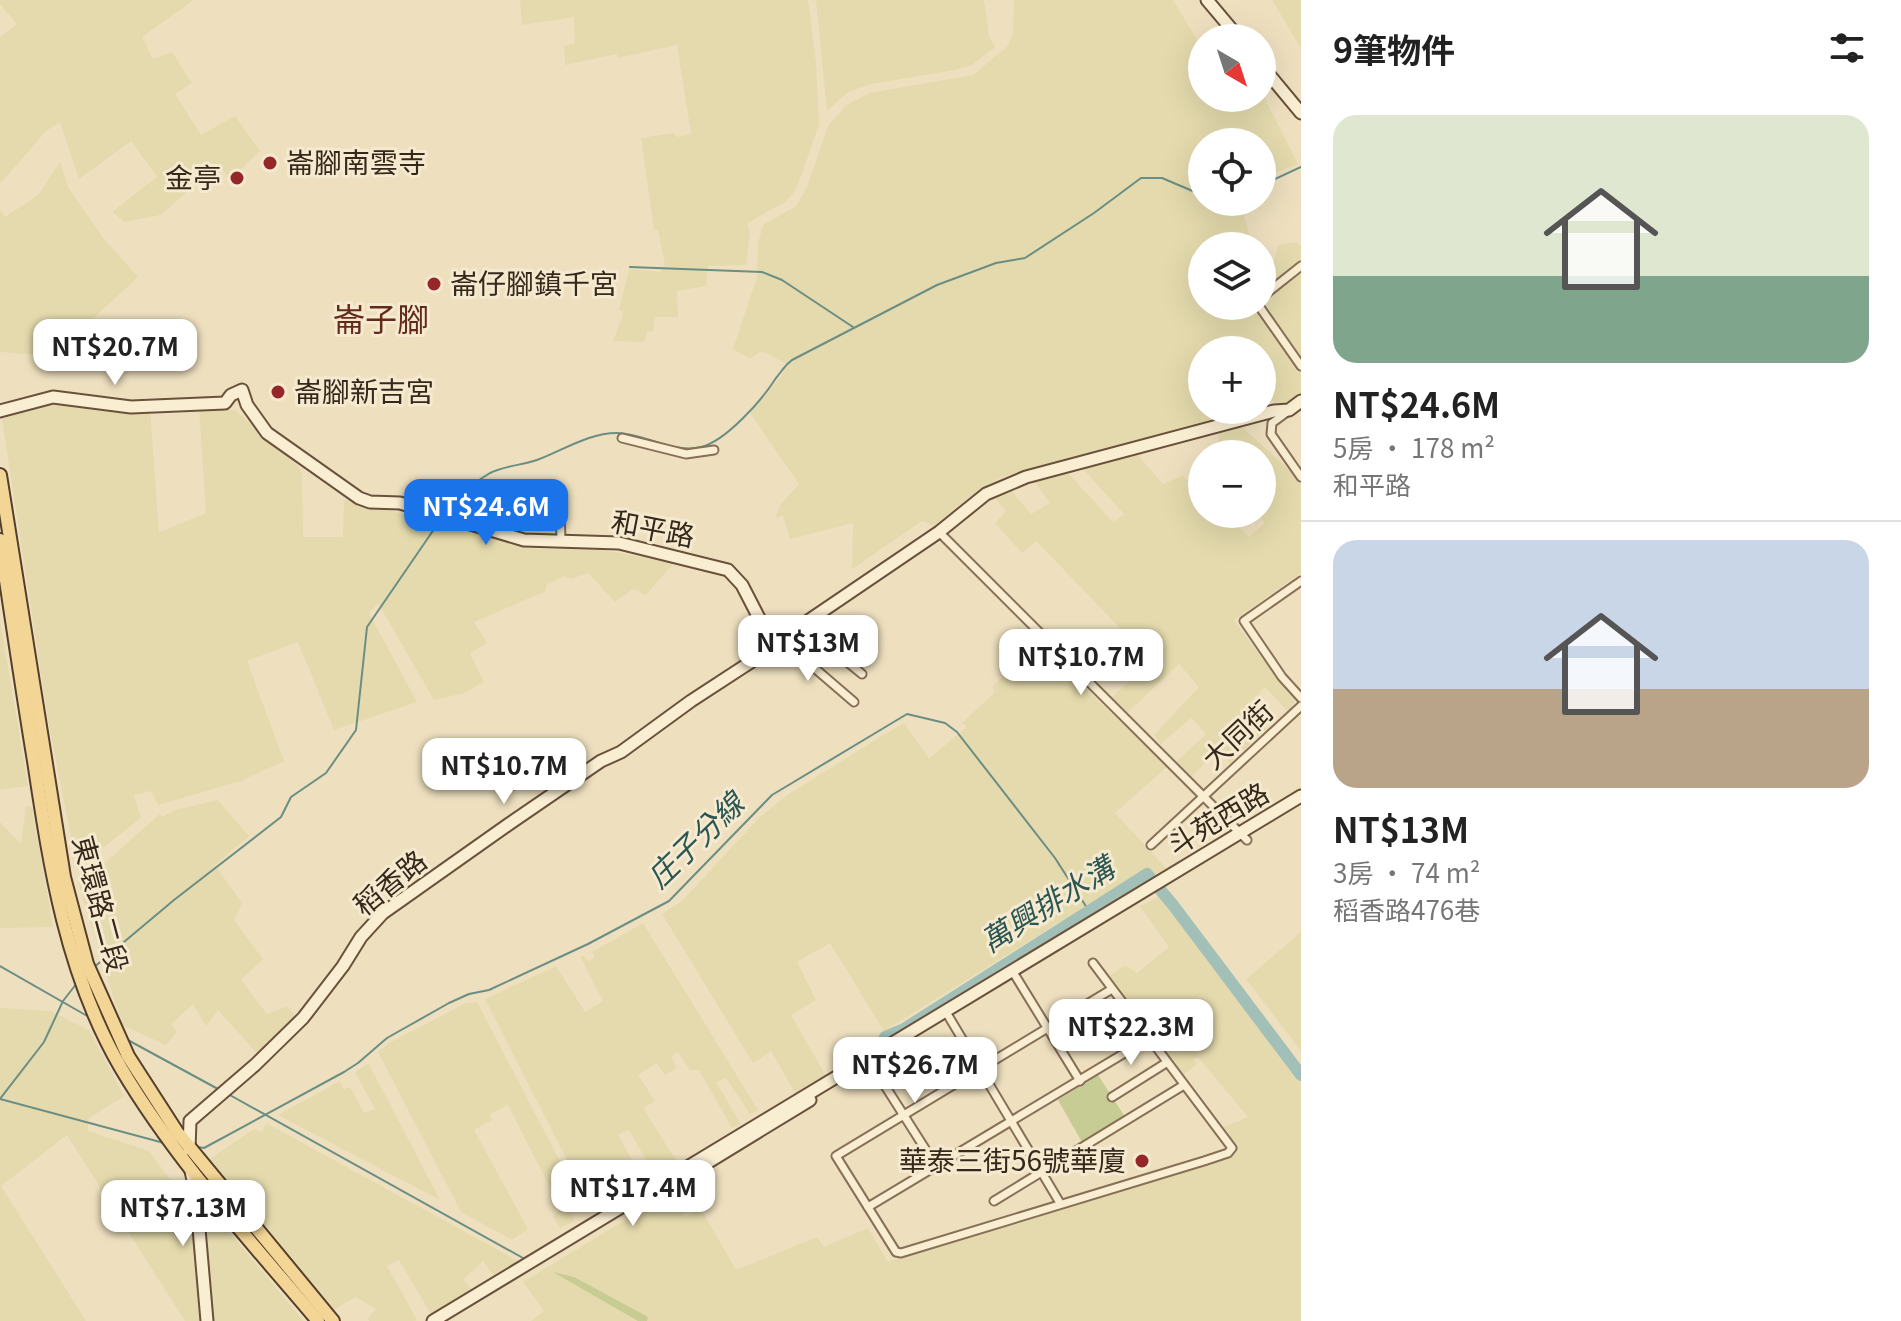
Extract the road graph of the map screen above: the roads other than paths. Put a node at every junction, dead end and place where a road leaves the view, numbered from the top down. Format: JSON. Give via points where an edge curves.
{"nodes":[{"id":1,"x":1207,"y":0,"type":"edge"},
{"id":2,"x":1227,"y":24,"type":"edge"},
{"id":3,"x":1276,"y":83,"type":"edge"},
{"id":4,"x":1301,"y":113,"type":"edge"},
{"id":5,"x":1301,"y":266,"type":"edge"},
{"id":6,"x":1276,"y":286,"type":"edge"},
{"id":7,"x":1269,"y":320,"type":"edge"},
{"id":8,"x":1301,"y":366,"type":"edge"},
{"id":9,"x":1301,"y":401,"type":"edge"},
{"id":10,"x":1289,"y":410,"type":"junction"},
{"id":11,"x":0,"y":411,"type":"edge"},
{"id":12,"x":622,"y":438,"type":"dead end"},
{"id":13,"x":714,"y":450,"type":"dead end"},
{"id":14,"x":0,"y":475,"type":"edge"},
{"id":15,"x":1301,"y":477,"type":"edge"},
{"id":16,"x":560,"y":510,"type":"dead end"},
{"id":17,"x":939,"y":532,"type":"junction"},
{"id":18,"x":0,"y":540,"type":"edge"},
{"id":19,"x":561,"y":540,"type":"junction"},
{"id":20,"x":1301,"y":581,"type":"edge"},
{"id":21,"x":802,"y":625,"type":"junction"},
{"id":22,"x":778,"y":644,"type":"junction"},
{"id":23,"x":862,"y":674,"type":"dead end"},
{"id":24,"x":1301,"y":698,"type":"edge"},
{"id":25,"x":854,"y":702,"type":"dead end"},
{"id":26,"x":1301,"y":706,"type":"edge"},
{"id":27,"x":553,"y":756,"type":"dead end"},
{"id":28,"x":504,"y":790,"type":"dead end"},
{"id":29,"x":1204,"y":796,"type":"junction"},
{"id":30,"x":1301,"y":796,"type":"edge"},
{"id":31,"x":1301,"y":805,"type":"edge"},
{"id":32,"x":1244,"y":837,"type":"junction"},
{"id":33,"x":1151,"y":845,"type":"dead end"},
{"id":34,"x":1093,"y":963,"type":"dead end"},
{"id":35,"x":1015,"y":974,"type":"junction"},
{"id":36,"x":1112,"y":989,"type":"junction"},
{"id":37,"x":947,"y":1015,"type":"junction"},
{"id":38,"x":1047,"y":1027,"type":"junction"},
{"id":39,"x":1148,"y":1039,"type":"junction"},
{"id":40,"x":870,"y":1061,"type":"junction"},
{"id":41,"x":1166,"y":1063,"type":"junction"},
{"id":42,"x":979,"y":1069,"type":"junction"},
{"id":43,"x":1080,"y":1081,"type":"junction"},
{"id":44,"x":1184,"y":1085,"type":"junction"},
{"id":45,"x":1112,"y":1097,"type":"dead end"},
{"id":46,"x":903,"y":1115,"type":"junction"},
{"id":47,"x":1011,"y":1121,"type":"junction"},
{"id":48,"x":189,"y":1150,"type":"junction"},
{"id":49,"x":936,"y":1166,"type":"junction"},
{"id":50,"x":191,"y":1171,"type":"junction"},
{"id":51,"x":1041,"y":1172,"type":"junction"},
{"id":52,"x":994,"y":1201,"type":"dead end"},
{"id":53,"x":1060,"y":1203,"type":"junction"},
{"id":54,"x":868,"y":1207,"type":"junction"},
{"id":55,"x":207,"y":1321,"type":"edge"},
{"id":56,"x":318,"y":1321,"type":"edge"},
{"id":57,"x":333,"y":1321,"type":"edge"},
{"id":58,"x":433,"y":1321,"type":"edge"},
{"id":59,"x":448,"y":1321,"type":"edge"}],
"edges":[{"from":1,"to":2,"type":"street"},
{"from":3,"to":4,"type":"street"},
{"from":5,"to":6,"type":"street"},
{"from":7,"to":8,"type":"street"},
{"from":9,"to":10,"type":"street"},
{"from":10,"to":15,"type":"street","via":[[1272,423],[1271,434]]},
{"from":10,"to":17,"type":"street","name":"稻香路","via":[[1026,477],[986,494]]},
{"from":11,"to":19,"type":"street","name":"和平路","via":[[53,397],[131,407],[225,403],[242,390],[267,433],[352,496],[400,503],[524,540]]},
{"from":12,"to":13,"type":"street","via":[[686,454]]},
{"from":14,"to":48,"type":"main road","name":"東環路二段","via":[[77,935],[128,1056]]},
{"from":16,"to":19,"type":"street"},
{"from":17,"to":21,"type":"street","name":"稻香路"},
{"from":17,"to":29,"type":"street"},
{"from":18,"to":50,"type":"main road","name":"東環路二段","via":[[51,875],[65,932],[93,1012],[120,1067]]},
{"from":19,"to":22,"type":"street","name":"和平路","via":[[619,543],[728,570]]},
{"from":20,"to":24,"type":"street","name":"大同街","via":[[1244,621]]},
{"from":21,"to":22,"type":"street","name":"稻香路"},
{"from":21,"to":23,"type":"street"},
{"from":22,"to":25,"type":"street"},
{"from":22,"to":48,"type":"street","name":"稻香路","via":[[383,913],[303,1018],[190,1121]]},
{"from":26,"to":29,"type":"street","name":"大同街"},
{"from":27,"to":28,"type":"street"},
{"from":29,"to":32,"type":"street"},
{"from":29,"to":33,"type":"street","name":"大同街"},
{"from":30,"to":32,"type":"street","name":"斗苑西路"},
{"from":31,"to":32,"type":"street","name":"斗苑西路"},
{"from":32,"to":35,"type":"street","name":"斗苑西路"},
{"from":34,"to":36,"type":"street"},
{"from":35,"to":37,"type":"street","name":"斗苑西路"},
{"from":35,"to":38,"type":"street"},
{"from":36,"to":38,"type":"street"},
{"from":36,"to":39,"type":"street"},
{"from":37,"to":40,"type":"street","name":"斗苑西路"},
{"from":37,"to":42,"type":"street"},
{"from":38,"to":42,"type":"street"},
{"from":38,"to":43,"type":"street"},
{"from":39,"to":41,"type":"street"},
{"from":39,"to":43,"type":"street"},
{"from":40,"to":46,"type":"street"},
{"from":40,"to":58,"type":"street","via":[[796,1099]]},
{"from":40,"to":59,"type":"street"},
{"from":41,"to":44,"type":"street"},
{"from":41,"to":45,"type":"street"},
{"from":42,"to":46,"type":"street"},
{"from":42,"to":47,"type":"street"},
{"from":43,"to":47,"type":"street"},
{"from":44,"to":51,"type":"street"},
{"from":44,"to":53,"type":"street","via":[[1232,1148],[1228,1153]]},
{"from":46,"to":49,"type":"street"},
{"from":46,"to":54,"type":"street","via":[[836,1156]]},
{"from":47,"to":49,"type":"street"},
{"from":47,"to":51,"type":"street"},
{"from":48,"to":50,"type":"street","name":"稻香路"},
{"from":48,"to":57,"type":"main road","name":"東環路二段"},
{"from":49,"to":54,"type":"street"},
{"from":50,"to":55,"type":"street","name":"稻香路"},
{"from":50,"to":56,"type":"main road","name":"東環路二段"},
{"from":51,"to":52,"type":"street"},
{"from":51,"to":53,"type":"street"},
{"from":53,"to":54,"type":"street","via":[[901,1253],[892,1248]]}]}
